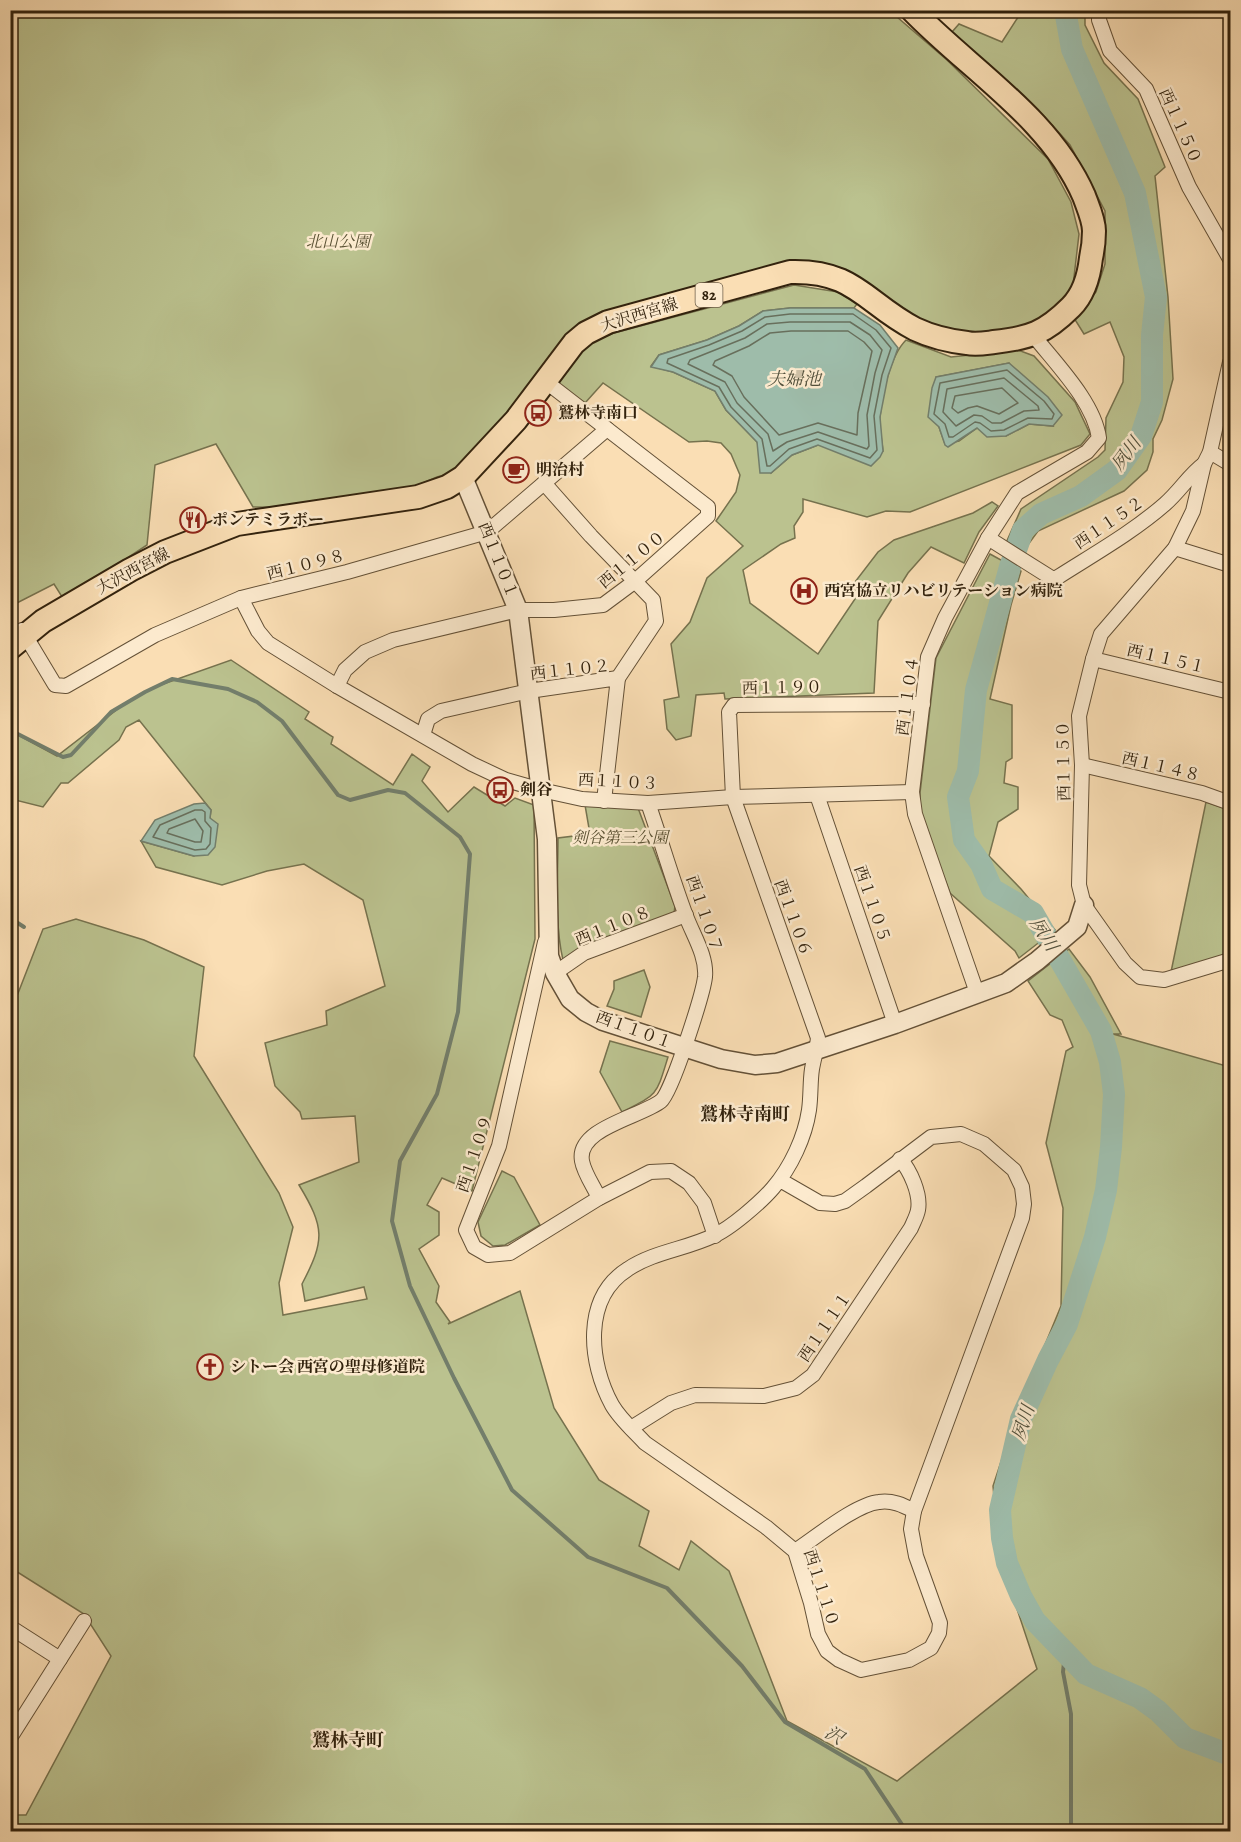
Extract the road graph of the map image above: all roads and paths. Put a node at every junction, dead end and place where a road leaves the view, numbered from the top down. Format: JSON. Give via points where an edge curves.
{"nodes":[{"id":1,"x":1099,"y":10,"type":"edge"},
{"id":2,"x":915,"y":11,"type":"edge"},
{"id":3,"x":1230,"y":259,"type":"edge"},
{"id":4,"x":1034,"y":336,"type":"junction"},
{"id":5,"x":1230,"y":362,"type":"edge"},
{"id":6,"x":544,"y":381,"type":"junction"},
{"id":7,"x":607,"y":429,"type":"junction"},
{"id":8,"x":1207,"y":458,"type":"junction"},
{"id":9,"x":1230,"y":464,"type":"edge"},
{"id":10,"x":463,"y":477,"type":"junction"},
{"id":11,"x":544,"y":483,"type":"junction"},
{"id":12,"x":487,"y":531,"type":"junction"},
{"id":13,"x":988,"y":538,"type":"junction"},
{"id":14,"x":1174,"y":548,"type":"junction"},
{"id":15,"x":1230,"y":566,"type":"edge"},
{"id":16,"x":634,"y":582,"type":"junction"},
{"id":17,"x":242,"y":598,"type":"junction"},
{"id":18,"x":518,"y":610,"type":"junction"},
{"id":19,"x":17,"y":637,"type":"edge"},
{"id":20,"x":1093,"y":659,"type":"junction"},
{"id":21,"x":618,"y":678,"type":"junction"},
{"id":22,"x":337,"y":686,"type":"junction"},
{"id":23,"x":529,"y":691,"type":"junction"},
{"id":24,"x":1230,"y":692,"type":"edge"},
{"id":25,"x":923,"y":704,"type":"junction"},
{"id":26,"x":423,"y":735,"type":"junction"},
{"id":27,"x":1082,"y":765,"type":"junction"},
{"id":28,"x":541,"y":790,"type":"junction"},
{"id":29,"x":912,"y":792,"type":"junction"},
{"id":30,"x":817,"y":795,"type":"junction"},
{"id":31,"x":733,"y":797,"type":"junction"},
{"id":32,"x":604,"y":801,"type":"junction"},
{"id":33,"x":648,"y":803,"type":"junction"},
{"id":34,"x":1230,"y":803,"type":"edge"},
{"id":35,"x":1084,"y":905,"type":"junction"},
{"id":36,"x":686,"y":915,"type":"junction"},
{"id":37,"x":548,"y":929,"type":"junction"},
{"id":38,"x":1230,"y":960,"type":"edge"},
{"id":39,"x":555,"y":973,"type":"junction"},
{"id":40,"x":978,"y":993,"type":"junction"},
{"id":41,"x":895,"y":1024,"type":"junction"},
{"id":42,"x":683,"y":1048,"type":"junction"},
{"id":43,"x":817,"y":1051,"type":"junction"},
{"id":44,"x":900,"y":1159,"type":"junction"},
{"id":45,"x":780,"y":1180,"type":"junction"},
{"id":46,"x":599,"y":1198,"type":"junction"},
{"id":47,"x":715,"y":1236,"type":"junction"},
{"id":48,"x":631,"y":1428,"type":"junction"},
{"id":49,"x":914,"y":1511,"type":"junction"},
{"id":50,"x":795,"y":1551,"type":"junction"},
{"id":51,"x":84,"y":1621,"type":"dead end"},
{"id":52,"x":10,"y":1627,"type":"edge"},
{"id":53,"x":60,"y":1659,"type":"junction"},
{"id":54,"x":12,"y":1733,"type":"edge"}],
"edges":[{"from":1,"to":3,"type":"street","name":"西１１５０","via":[[1110,51],[1146,89],[1189,188]]},
{"from":2,"to":4,"type":"main road","name":"大沢西宮線","number":"82","via":[[1043,132],[1067,163],[1088,206],[1094,230],[1086,283],[1079,299],[1061,318]]},
{"from":4,"to":6,"type":"main road","name":"大沢西宮線","number":"82","via":[[970,344],[933,337],[843,280],[812,271],[790,272],[608,322],[574,343]]},
{"from":4,"to":13,"type":"street","name":"西１１０４","via":[[1075,387],[1097,426],[1099,438],[1087,452],[1017,493]]},
{"from":5,"to":8,"type":"street","name":"西１１５０"},
{"from":6,"to":7,"type":"street","name":"西１１００"},
{"from":6,"to":10,"type":"main road","name":"大沢西宮線","number":"82","via":[[516,420]]},
{"from":7,"to":11,"type":"street","name":"西１０９８"},
{"from":7,"to":16,"type":"street","name":"西１１００","via":[[708,507],[708,516]]},
{"from":8,"to":9,"type":"street"},
{"from":8,"to":13,"type":"street","name":"西１１５２","via":[[1167,502],[1134,528],[1053,579]]},
{"from":8,"to":14,"type":"street","name":"西１１５０","via":[[1193,511]]},
{"from":10,"to":12,"type":"street","name":"西１１０１"},
{"from":10,"to":19,"type":"main road","name":"大沢西宮線","number":"82","via":[[418,497],[237,524],[165,552]]},
{"from":11,"to":12,"type":"street","name":"西１０９８"},
{"from":11,"to":16,"type":"street"},
{"from":12,"to":17,"type":"street","name":"西１０９８"},
{"from":12,"to":18,"type":"street","name":"西１１０１"},
{"from":13,"to":25,"type":"street","name":"西１１０４","via":[[928,657]]},
{"from":14,"to":15,"type":"street"},
{"from":14,"to":20,"type":"street","name":"西１１５０","via":[[1101,634]]},
{"from":16,"to":18,"type":"street","name":"西１１００","via":[[603,605]]},
{"from":16,"to":21,"type":"street","via":[[653,600],[656,621]]},
{"from":17,"to":19,"type":"street","name":"西１０９８","via":[[155,635],[66,686],[55,685]]},
{"from":17,"to":22,"type":"street","name":"西１１０３","via":[[262,638]]},
{"from":18,"to":22,"type":"street","name":"西１１００","via":[[379,645],[345,670]]},
{"from":18,"to":23,"type":"street","name":"西１１０１"},
{"from":20,"to":24,"type":"street","name":"西１１５１"},
{"from":20,"to":27,"type":"street","name":"西１１５０","via":[[1079,716]]},
{"from":21,"to":23,"type":"street","name":"西１１０２"},
{"from":21,"to":32,"type":"street","name":"西１１０２"},
{"from":22,"to":26,"type":"street","name":"西１１０３"},
{"from":23,"to":26,"type":"street","name":"西１１０２","via":[[441,711],[428,719]]},
{"from":23,"to":28,"type":"street","name":"西１１０１"},
{"from":25,"to":29,"type":"street","name":"西１１０４"},
{"from":25,"to":31,"type":"street","name":"西１１９０","via":[[734,705],[729,712]]},
{"from":26,"to":28,"type":"street","name":"西１１０３","via":[[489,773]]},
{"from":27,"to":34,"type":"street","name":"西１１４８"},
{"from":27,"to":35,"type":"street","name":"西１１５０","via":[[1079,885]]},
{"from":28,"to":32,"type":"street","name":"西１１０３"},
{"from":28,"to":37,"type":"street","name":"西１１０１","via":[[547,839]]},
{"from":29,"to":30,"type":"street","name":"西１１０３"},
{"from":29,"to":40,"type":"street","name":"西１１０４","via":[[915,814]]},
{"from":30,"to":31,"type":"street","name":"西１１０３"},
{"from":30,"to":41,"type":"street","name":"西１１０５"},
{"from":31,"to":33,"type":"street","name":"西１１０３"},
{"from":31,"to":43,"type":"street","name":"西１１０６","via":[[818,1038]]},
{"from":32,"to":33,"type":"street","name":"西１１０３"},
{"from":33,"to":36,"type":"street","name":"西１１０７"},
{"from":35,"to":38,"type":"street","name":"西１１５０","via":[[1125,963],[1140,977],[1164,980]]},
{"from":35,"to":40,"type":"street","name":"西１１０１","via":[[1077,927],[1069,935],[1006,983]]},
{"from":36,"to":39,"type":"street","name":"西１１０８","via":[[584,953]]},
{"from":36,"to":42,"type":"street","name":"西１１０７","via":[[703,958],[705,978]]},
{"from":37,"to":39,"type":"street","name":"西１１０１","via":[[549,956]]},
{"from":37,"to":46,"type":"street","name":"西１１０９","via":[[499,1146],[466,1230],[474,1247],[488,1255],[510,1253]]},
{"from":39,"to":42,"type":"street","name":"西１１０１","via":[[570,999],[595,1018]]},
{"from":40,"to":41,"type":"street","name":"西１１０１"},
{"from":41,"to":43,"type":"street","name":"西１１０１"},
{"from":42,"to":43,"type":"street","name":"西１１０１","via":[[755,1065]]},
{"from":42,"to":46,"type":"street","name":"西１１０７","via":[[662,1101],[593,1135],[582,1149],[582,1162]]},
{"from":43,"to":45,"type":"street","name":"西１１１０","via":[[804,1131]]},
{"from":44,"to":45,"type":"street","name":"西１１１０","via":[[835,1204],[820,1203]]},
{"from":44,"to":48,"type":"street","name":"西１１１１","via":[[914,1182],[919,1209],[911,1228],[813,1375],[796,1388],[764,1396],[695,1395],[671,1402]]},
{"from":44,"to":49,"type":"street","name":"西１１１０","via":[[932,1137],[961,1134],[984,1144],[1014,1170],[1022,1186],[1024,1204]]},
{"from":45,"to":47,"type":"street","name":"西１１１０","via":[[753,1208]]},
{"from":46,"to":47,"type":"street","name":"西１１０９","via":[[650,1172],[671,1171],[689,1183],[704,1203]]},
{"from":47,"to":48,"type":"street","name":"西１１１０","via":[[626,1270],[609,1286],[600,1303],[593,1339],[598,1372],[613,1406]]},
{"from":48,"to":50,"type":"street","name":"西１１１０","via":[[645,1443]]},
{"from":49,"to":50,"type":"street","via":[[899,1503],[862,1506]]},
{"from":49,"to":50,"type":"street","name":"西１１１０","via":[[911,1529],[916,1556],[940,1623],[931,1648],[909,1660],[861,1670],[827,1651],[818,1634]]},
{"from":51,"to":53,"type":"street"},
{"from":52,"to":53,"type":"street"},
{"from":53,"to":54,"type":"street"}]}
